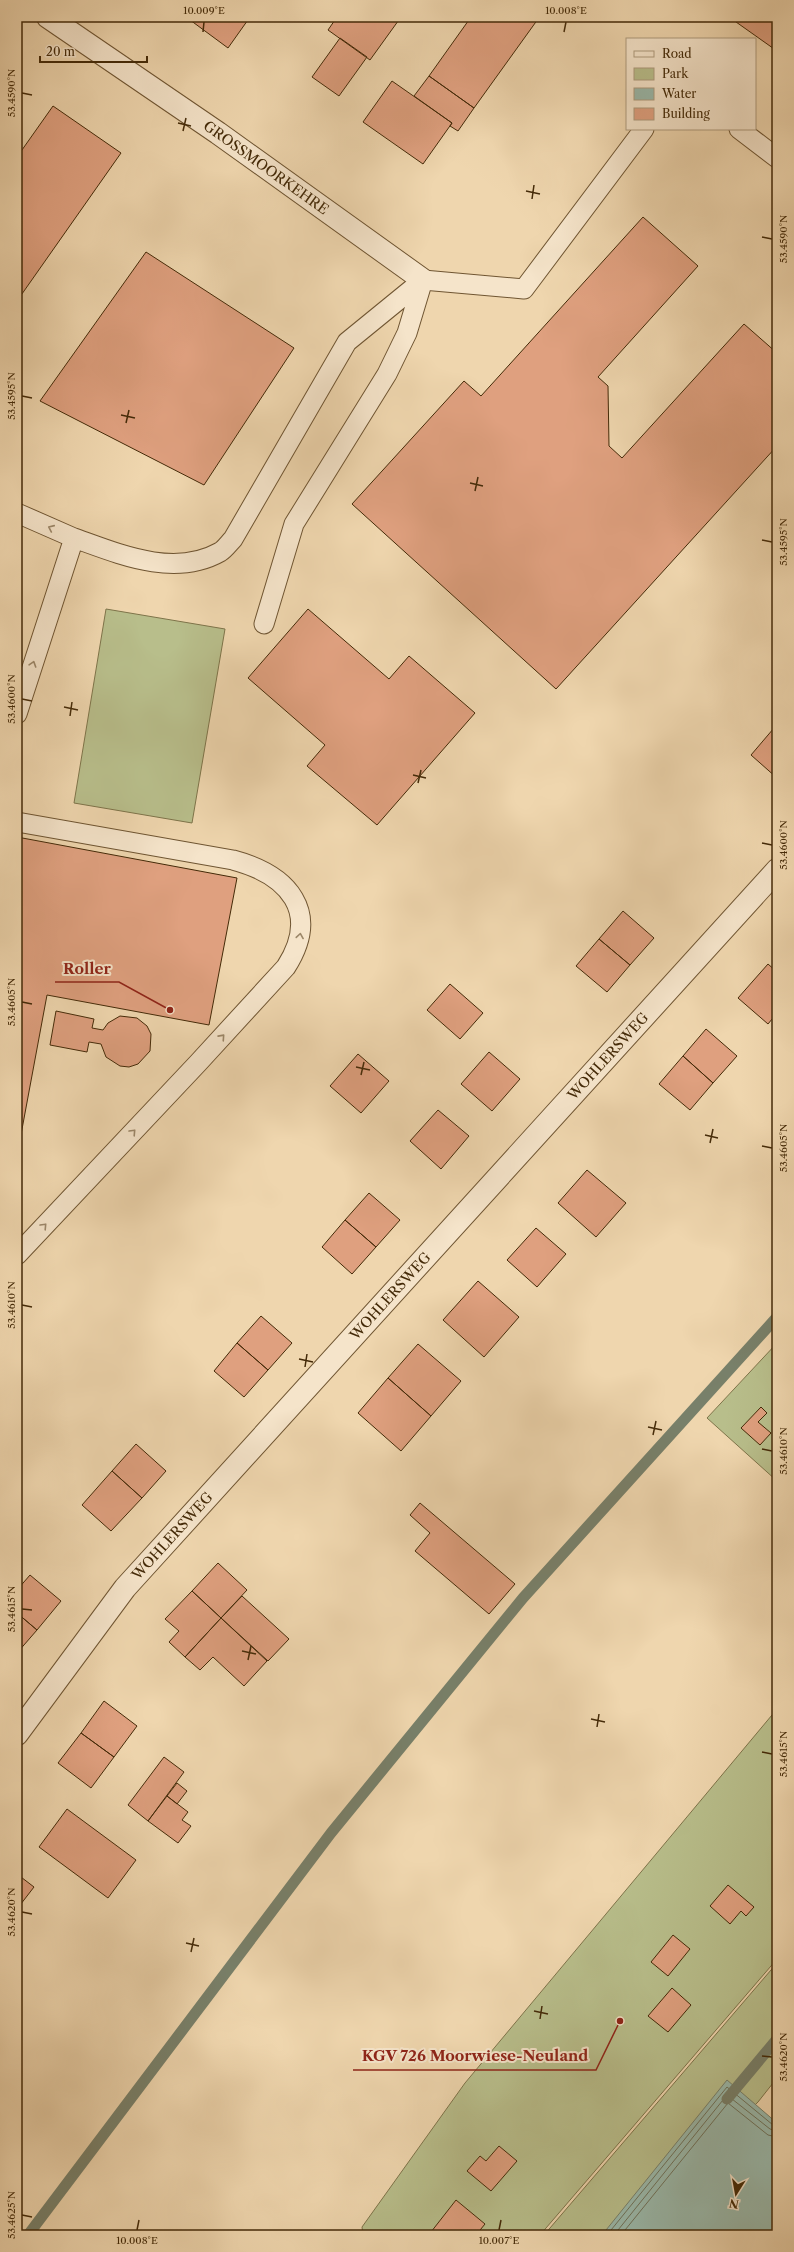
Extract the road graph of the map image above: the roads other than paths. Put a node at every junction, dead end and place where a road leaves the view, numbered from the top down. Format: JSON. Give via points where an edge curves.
{"nodes":[{"id":1,"x":48,"y":17,"type":"edge"},
{"id":2,"x":643,"y":130,"type":"edge"},
{"id":3,"x":740,"y":130,"type":"edge"},
{"id":4,"x":777,"y":158,"type":"edge"},
{"id":5,"x":423,"y":280,"type":"junction"},
{"id":6,"x":17,"y":513,"type":"edge"},
{"id":7,"x":74,"y":538,"type":"junction"},
{"id":8,"x":264,"y":624,"type":"dead end"},
{"id":9,"x":17,"y":714,"type":"edge"},
{"id":10,"x":17,"y":822,"type":"edge"},
{"id":11,"x":777,"y":870,"type":"edge"},
{"id":12,"x":17,"y":1255,"type":"edge"},
{"id":13,"x":17,"y":1734,"type":"edge"}],
"edges":[{"from":1,"to":5,"type":"street","name":"GROSSMOORKEHRE","via":[[276,174]]},
{"from":2,"to":5,"type":"lane","via":[[524,289]]},
{"from":3,"to":4,"type":"lane"},
{"from":5,"to":7,"type":"lane","via":[[347,342],[233,539],[220,552],[196,560],[166,564],[129,558]]},
{"from":5,"to":8,"type":"lane","via":[[407,333],[387,374],[294,524]]},
{"from":7,"to":6,"type":"lane","one_way":true},
{"from":9,"to":7,"type":"lane","one_way":true},
{"from":12,"to":10,"type":"lane","one_way":true,"via":[[286,967],[301,938],[302,919],[298,904],[287,890],[270,875],[254,866],[233,860]]},
{"from":11,"to":13,"type":"street","name":"WOHLERSWEG","via":[[125,1588]]}]}
